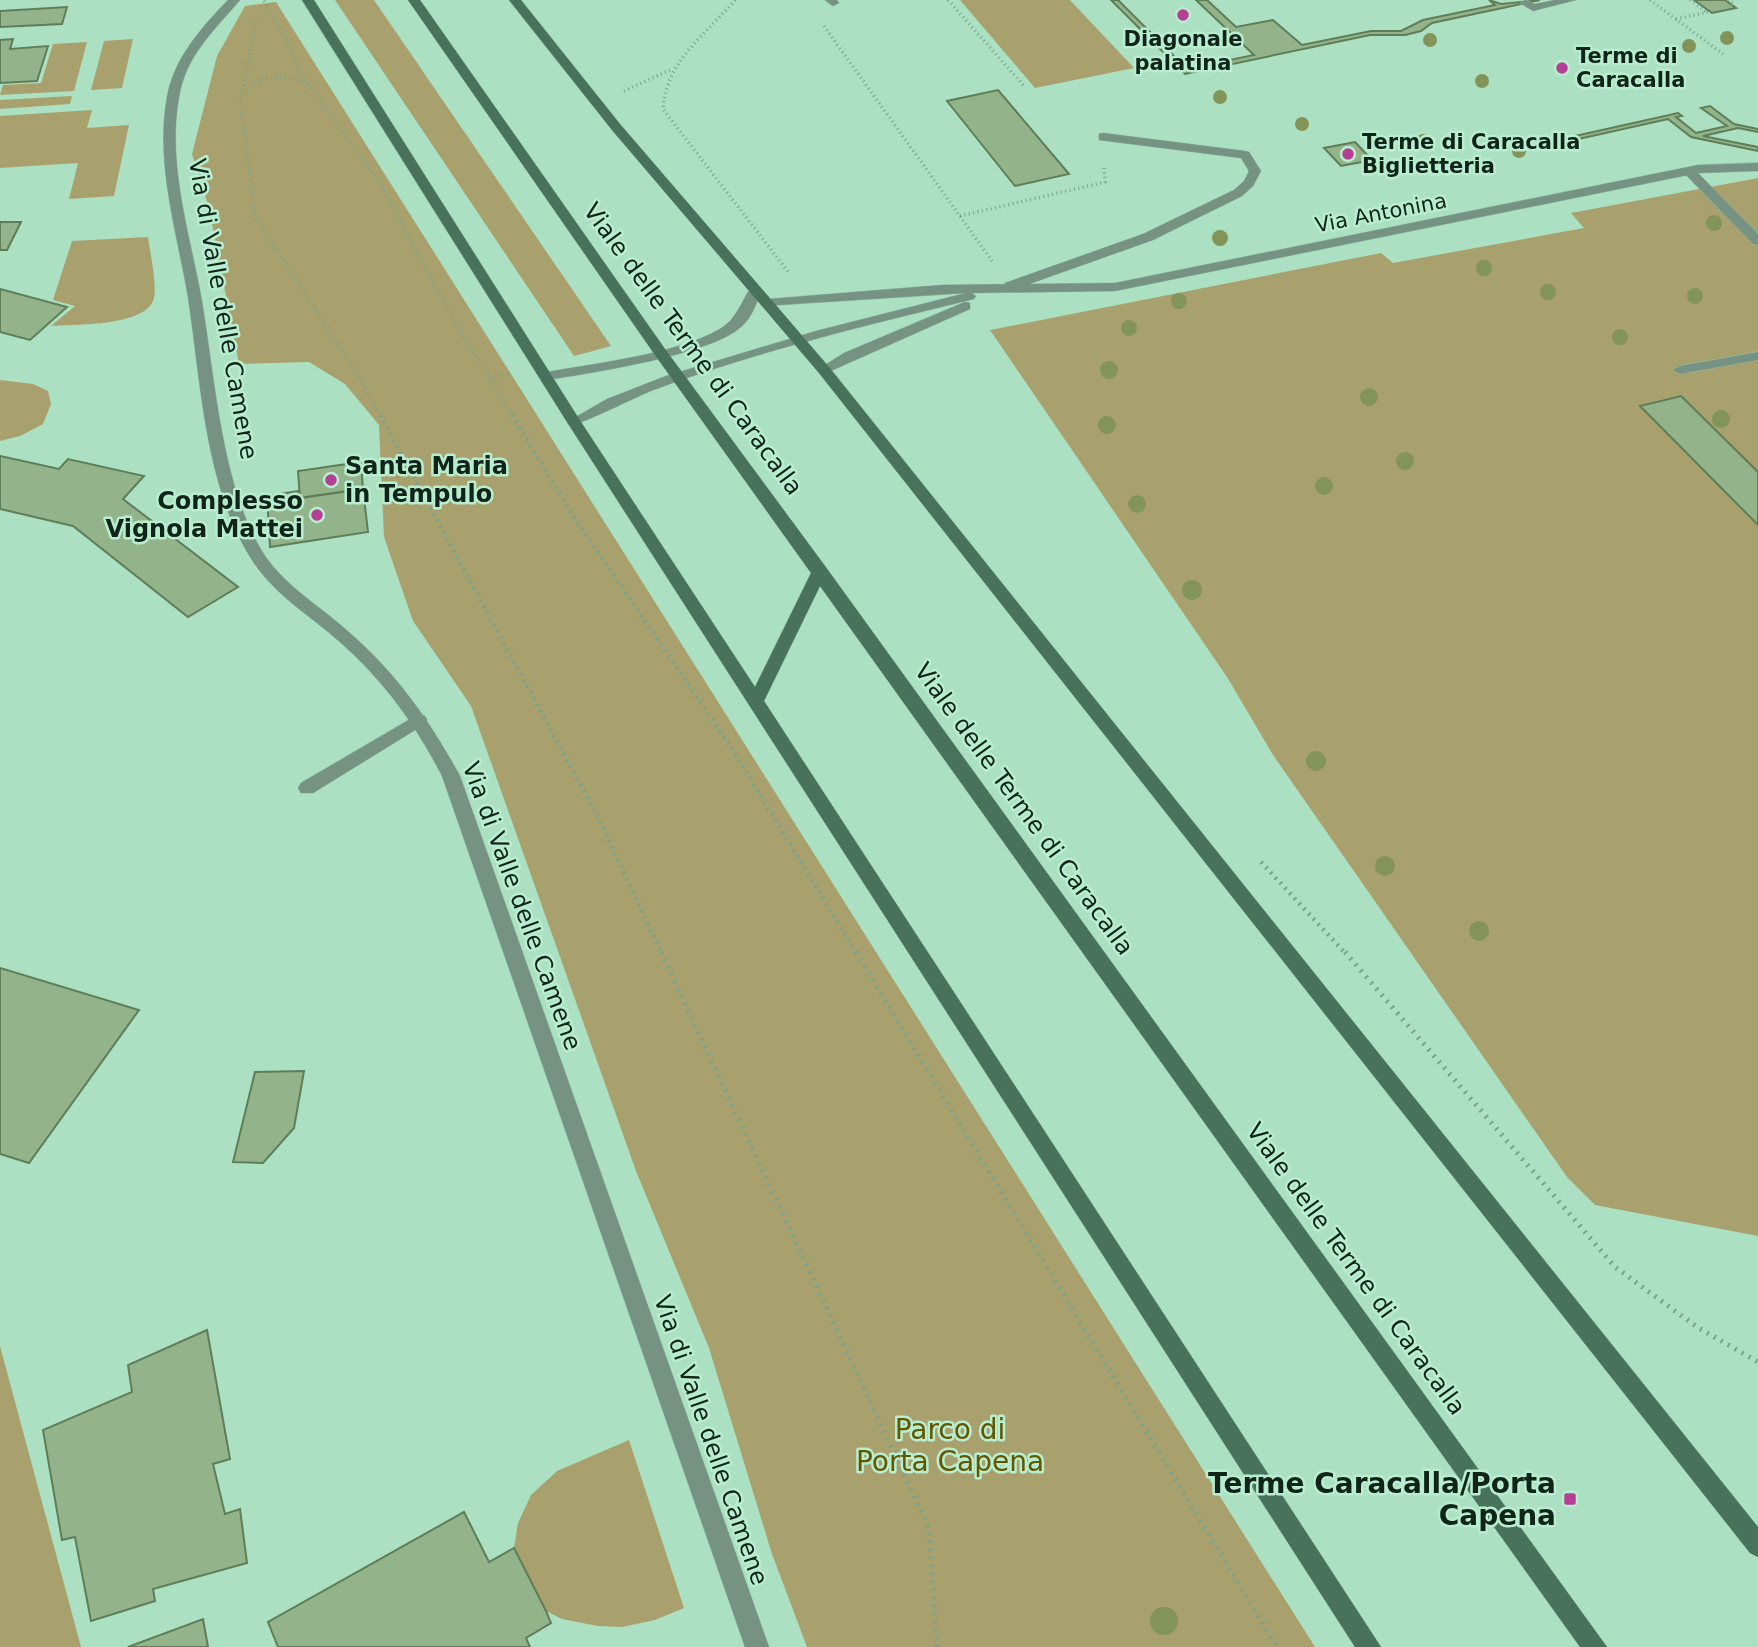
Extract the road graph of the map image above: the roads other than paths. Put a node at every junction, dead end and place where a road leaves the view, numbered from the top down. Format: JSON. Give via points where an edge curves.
{"nodes":[{"id":1,"x":234,"y":0,"type":"edge"},
{"id":2,"x":308,"y":0,"type":"edge"},
{"id":3,"x":414,"y":0,"type":"edge"},
{"id":4,"x":515,"y":0,"type":"edge"},
{"id":5,"x":1570,"y":0,"type":"edge"},
{"id":6,"x":1526,"y":3,"type":"dead end"},
{"id":7,"x":1103,"y":137,"type":"road end"},
{"id":8,"x":1758,"y":167,"type":"edge"},
{"id":9,"x":1689,"y":171,"type":"junction"},
{"id":10,"x":1758,"y":241,"type":"edge"},
{"id":11,"x":1010,"y":286,"type":"junction"},
{"id":12,"x":755,"y":289,"type":"junction"},
{"id":13,"x":768,"y":303,"type":"junction"},
{"id":14,"x":798,"y":340,"type":"junction"},
{"id":15,"x":660,"y":352,"type":"junction"},
{"id":16,"x":1758,"y":356,"type":"edge"},
{"id":17,"x":824,"y":370,"type":"junction"},
{"id":18,"x":1680,"y":370,"type":"dead end"},
{"id":19,"x":547,"y":376,"type":"junction"},
{"id":20,"x":677,"y":376,"type":"junction"},
{"id":21,"x":574,"y":422,"type":"junction"},
{"id":22,"x":820,"y":570,"type":"junction"},
{"id":23,"x":755,"y":703,"type":"junction"},
{"id":24,"x":419,"y":720,"type":"junction"},
{"id":25,"x":307,"y":788,"type":"dead end"},
{"id":26,"x":1758,"y":1545,"type":"edge"},
{"id":27,"x":757,"y":1647,"type":"edge"},
{"id":28,"x":1369,"y":1647,"type":"edge"},
{"id":29,"x":1595,"y":1647,"type":"edge"}],
"edges":[{"from":1,"to":24,"type":"street","name":"Via di Valle delle Camene","via":[[186,57],[172,99],[170,126],[175,182],[223,464],[244,533],[267,568],[365,656]]},
{"from":2,"to":19,"type":"main road"},
{"from":3,"to":15,"type":"main road","name":"Viale delle Terme di Caracalla"},
{"from":4,"to":12,"type":"main road"},
{"from":5,"to":6,"type":"street","via":[[1532,8]]},
{"from":7,"to":11,"type":"street","via":[[1245,155],[1255,171],[1238,192],[1148,237]]},
{"from":8,"to":9,"type":"street","name":"Via Antonina"},
{"from":9,"to":10,"type":"street"},
{"from":9,"to":11,"type":"street","name":"Via Antonina","via":[[1115,287]]},
{"from":11,"to":13,"type":"street"},
{"from":11,"to":14,"type":"street"},
{"from":11,"to":17,"type":"street"},
{"from":12,"to":13,"type":"main road"},
{"from":12,"to":15,"type":"street","via":[[742,320],[733,328]]},
{"from":13,"to":14,"type":"main road"},
{"from":14,"to":17,"type":"main road"},
{"from":14,"to":20,"type":"street"},
{"from":15,"to":19,"type":"street"},
{"from":15,"to":20,"type":"main road","name":"Viale delle Terme di Caracalla"},
{"from":16,"to":18,"type":"street"},
{"from":17,"to":26,"type":"main road"},
{"from":19,"to":21,"type":"main road"},
{"from":20,"to":21,"type":"street","via":[[620,397]]},
{"from":20,"to":22,"type":"main road","name":"Viale delle Terme di Caracalla"},
{"from":21,"to":23,"type":"main road"},
{"from":22,"to":23,"type":"main road"},
{"from":22,"to":29,"type":"main road","name":"Viale delle Terme di Caracalla"},
{"from":23,"to":28,"type":"main road"},
{"from":24,"to":25,"type":"street"},
{"from":24,"to":27,"type":"street","name":"Via di Valle delle Camene","via":[[459,795]]}]}
